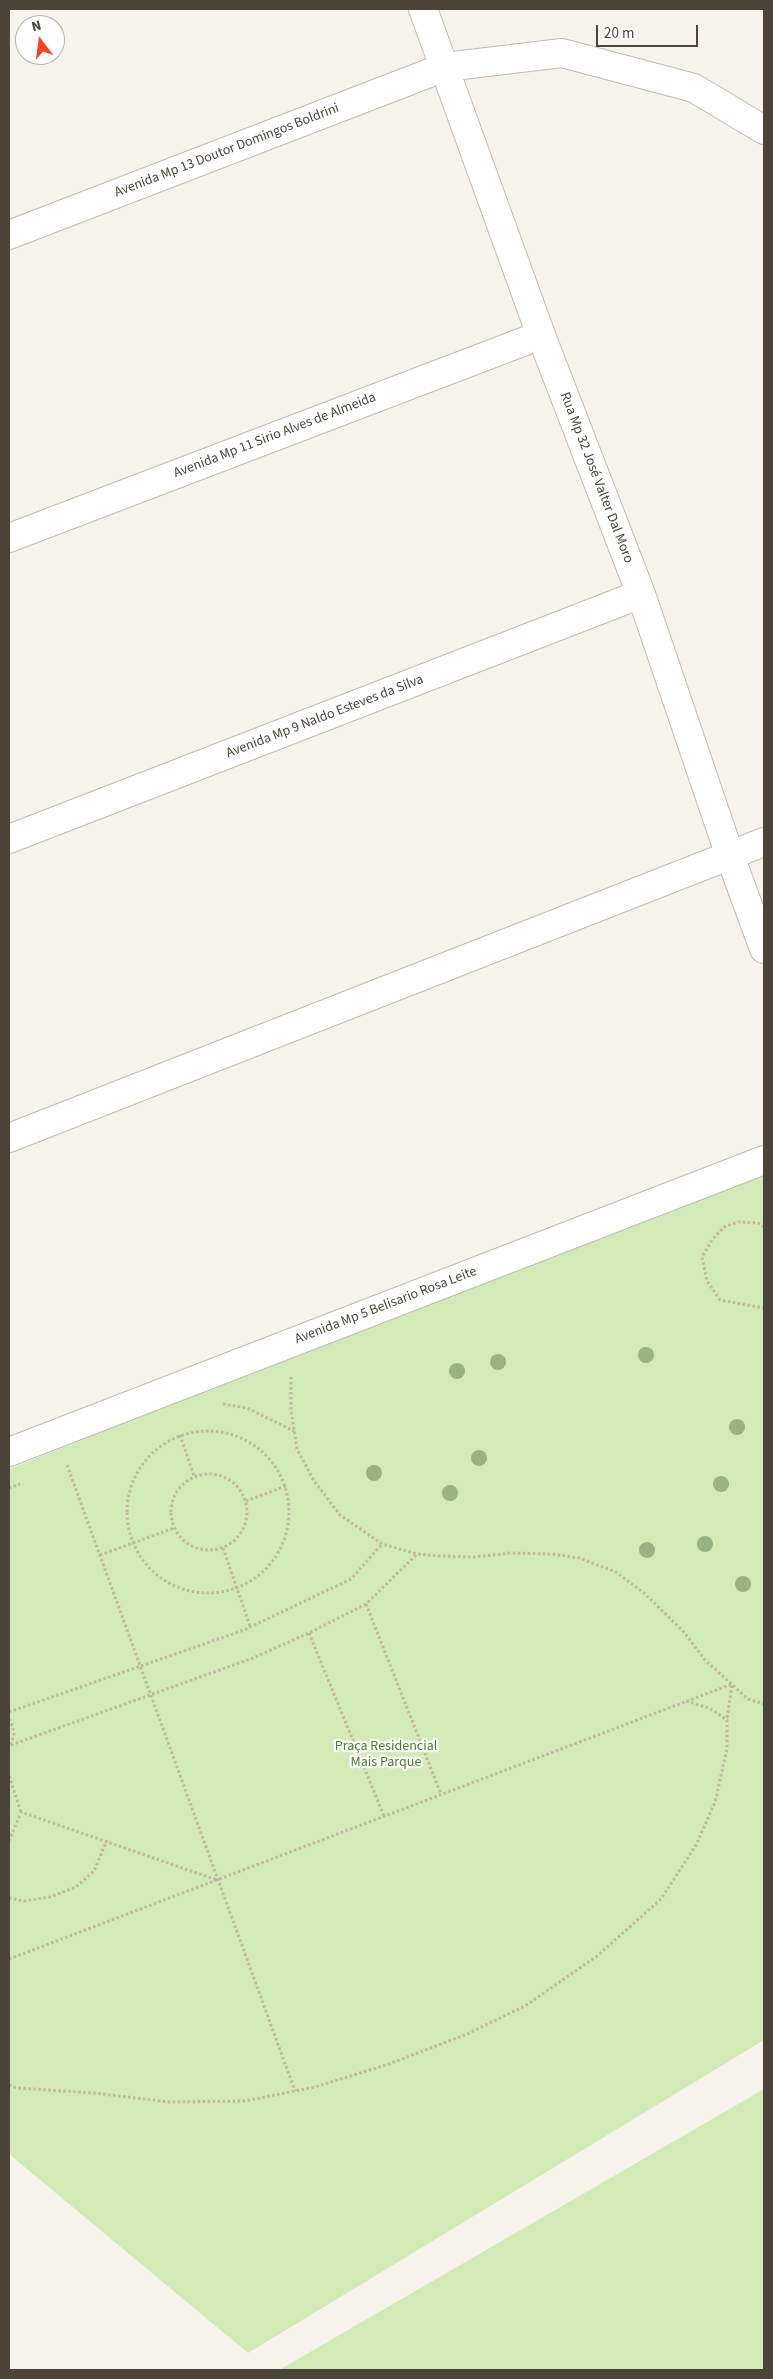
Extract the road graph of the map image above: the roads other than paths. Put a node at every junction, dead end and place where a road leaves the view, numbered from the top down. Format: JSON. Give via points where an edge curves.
{"nodes":[{"id":1,"x":423,"y":9,"type":"edge"},
{"id":2,"x":445,"y":67,"type":"junction"},
{"id":3,"x":764,"y":130,"type":"edge"},
{"id":4,"x":9,"y":235,"type":"edge"},
{"id":5,"x":541,"y":335,"type":"junction"},
{"id":6,"x":9,"y":538,"type":"edge"},
{"id":7,"x":641,"y":594,"type":"junction"},
{"id":8,"x":9,"y":839,"type":"edge"},
{"id":9,"x":764,"y":842,"type":"edge"},
{"id":10,"x":730,"y":856,"type":"junction"},
{"id":11,"x":764,"y":949,"type":"edge"},
{"id":12,"x":9,"y":1138,"type":"edge"},
{"id":13,"x":764,"y":1160,"type":"edge"},
{"id":14,"x":9,"y":1452,"type":"edge"}],
"edges":[{"from":1,"to":2,"type":"street","name":"Rua Mp 32 José Valter Dal Moro"},
{"from":2,"to":3,"type":"street","name":"Avenida Mp 13 Doutor Domingos Boldrini","via":[[562,53],[694,88]]},
{"from":2,"to":4,"type":"street","name":"Avenida Mp 13 Doutor Domingos Boldrini"},
{"from":2,"to":5,"type":"street","name":"Rua Mp 32 José Valter Dal Moro"},
{"from":5,"to":6,"type":"street","name":"Avenida Mp 11 Sirio Alves de Almeida"},
{"from":5,"to":7,"type":"street","name":"Rua Mp 32 José Valter Dal Moro"},
{"from":7,"to":8,"type":"street","name":"Avenida Mp 9 Naldo Esteves da Silva"},
{"from":7,"to":10,"type":"street","name":"Rua Mp 32 José Valter Dal Moro"},
{"from":9,"to":10,"type":"street"},
{"from":10,"to":11,"type":"street","name":"Rua Mp 32 José Valter Dal Moro"},
{"from":10,"to":12,"type":"street"},
{"from":13,"to":14,"type":"street","name":"Avenida Mp 5 Belisario Rosa Leite"}]}
